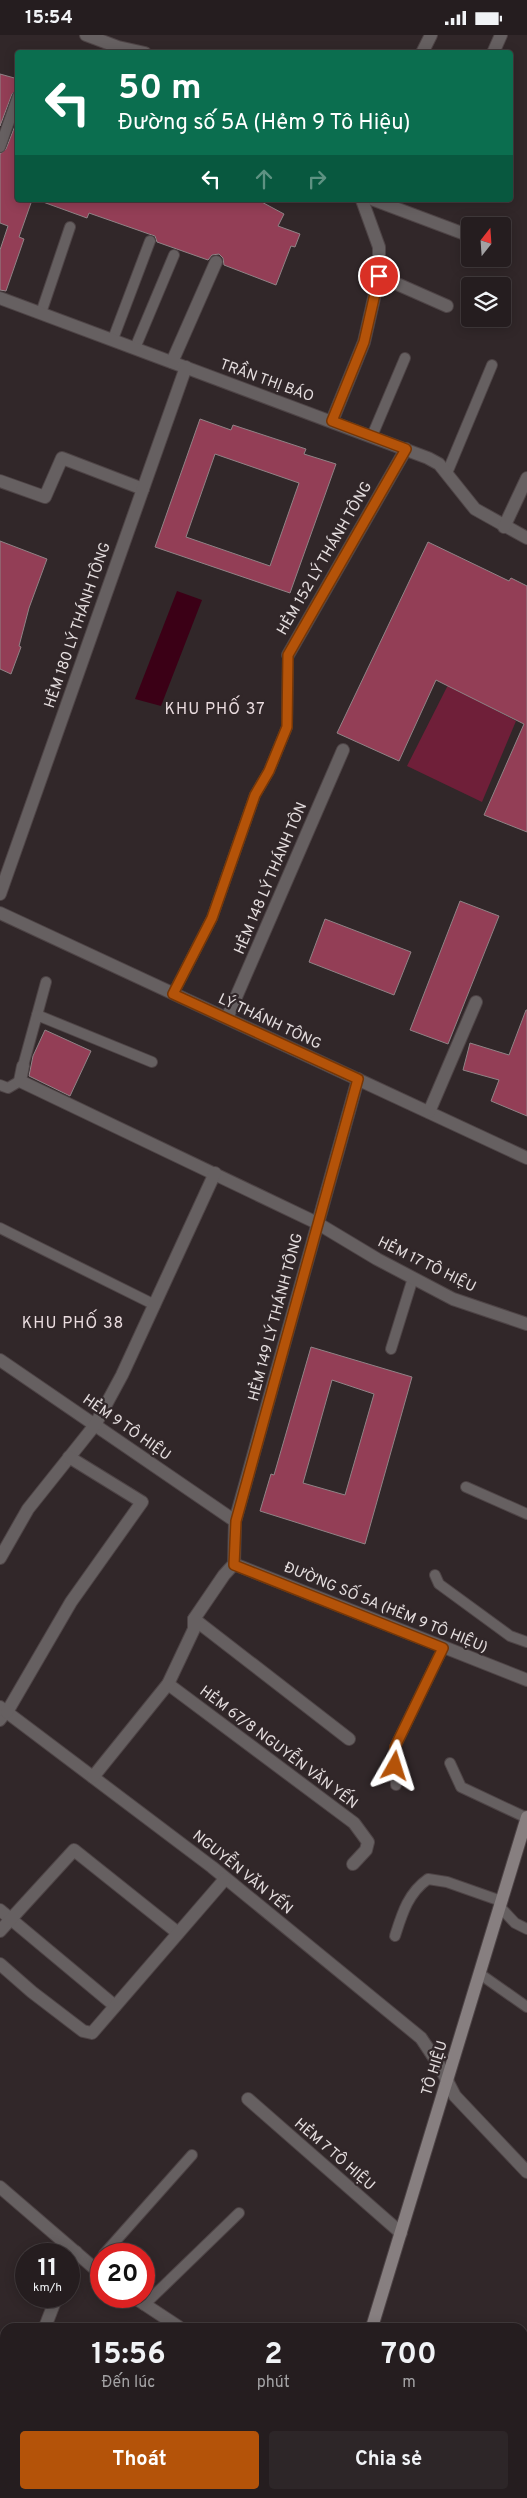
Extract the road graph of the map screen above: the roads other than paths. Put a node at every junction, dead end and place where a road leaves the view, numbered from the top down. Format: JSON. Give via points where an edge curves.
{"nodes":[{"id":1,"x":86,"y":35,"type":"edge"},
{"id":2,"x":431,"y":35,"type":"edge"},
{"id":3,"x":501,"y":35,"type":"edge"},
{"id":4,"x":131,"y":50,"type":"edge"},
{"id":5,"x":424,"y":50,"type":"edge"},
{"id":6,"x":494,"y":50,"type":"edge"},
{"id":7,"x":15,"y":104,"type":"edge"},
{"id":8,"x":0,"y":147,"type":"edge"},
{"id":9,"x":363,"y":202,"type":"edge"},
{"id":10,"x":379,"y":202,"type":"edge"},
{"id":11,"x":70,"y":227,"type":"dead end"},
{"id":12,"x":461,"y":233,"type":"edge"},
{"id":13,"x":150,"y":241,"type":"dead end"},
{"id":14,"x":174,"y":255,"type":"dead end"},
{"id":15,"x":216,"y":262,"type":"dead end"},
{"id":16,"x":379,"y":276,"type":"junction"},
{"id":17,"x":0,"y":298,"type":"edge"},
{"id":18,"x":447,"y":306,"type":"dead end"},
{"id":19,"x":41,"y":313,"type":"junction"},
{"id":20,"x":113,"y":339,"type":"junction"},
{"id":21,"x":135,"y":348,"type":"junction"},
{"id":22,"x":405,"y":358,"type":"dead end"},
{"id":23,"x":172,"y":362,"type":"junction"},
{"id":24,"x":492,"y":365,"type":"dead end"},
{"id":25,"x":186,"y":367,"type":"junction"},
{"id":26,"x":332,"y":421,"type":"junction"},
{"id":27,"x":372,"y":436,"type":"junction"},
{"id":28,"x":406,"y":449,"type":"junction"},
{"id":29,"x":447,"y":473,"type":"junction"},
{"id":30,"x":527,"y":478,"type":"edge"},
{"id":31,"x":0,"y":481,"type":"edge"},
{"id":32,"x":143,"y":489,"type":"junction"},
{"id":33,"x":504,"y":527,"type":"junction"},
{"id":34,"x":527,"y":538,"type":"edge"},
{"id":35,"x":288,"y":655,"type":"joint"},
{"id":36,"x":343,"y":750,"type":"dead end"},
{"id":37,"x":0,"y":894,"type":"edge"},
{"id":38,"x":0,"y":913,"type":"edge"},
{"id":39,"x":46,"y":981,"type":"dead end"},
{"id":40,"x":173,"y":994,"type":"junction"},
{"id":41,"x":476,"y":1002,"type":"dead end"},
{"id":42,"x":37,"y":1015,"type":"junction"},
{"id":43,"x":227,"y":1019,"type":"junction"},
{"id":44,"x":152,"y":1062,"type":"dead end"},
{"id":45,"x":19,"y":1063,"type":"joint"},
{"id":46,"x":358,"y":1079,"type":"junction"},
{"id":47,"x":20,"y":1081,"type":"junction"},
{"id":48,"x":0,"y":1085,"type":"edge"},
{"id":49,"x":429,"y":1113,"type":"junction"},
{"id":50,"x":527,"y":1158,"type":"edge"},
{"id":51,"x":216,"y":1173,"type":"junction"},
{"id":52,"x":317,"y":1223,"type":"junction"},
{"id":53,"x":0,"y":1228,"type":"edge"},
{"id":54,"x":413,"y":1278,"type":"junction"},
{"id":55,"x":155,"y":1305,"type":"junction"},
{"id":56,"x":527,"y":1324,"type":"edge"},
{"id":57,"x":391,"y":1349,"type":"dead end"},
{"id":58,"x":0,"y":1360,"type":"edge"},
{"id":59,"x":95,"y":1425,"type":"junction"},
{"id":60,"x":69,"y":1457,"type":"junction"},
{"id":61,"x":466,"y":1487,"type":"dead end"},
{"id":62,"x":527,"y":1515,"type":"edge"},
{"id":63,"x":236,"y":1521,"type":"junction"},
{"id":64,"x":0,"y":1558,"type":"edge"},
{"id":65,"x":234,"y":1565,"type":"junction"},
{"id":66,"x":435,"y":1575,"type":"dead end"},
{"id":67,"x":194,"y":1619,"type":"junction"},
{"id":68,"x":527,"y":1642,"type":"edge"},
{"id":69,"x":443,"y":1648,"type":"junction"},
{"id":70,"x":527,"y":1680,"type":"edge"},
{"id":71,"x":168,"y":1684,"type":"junction"},
{"id":72,"x":2,"y":1713,"type":"edge"},
{"id":73,"x":349,"y":1739,"type":"dead end"},
{"id":74,"x":450,"y":1763,"type":"dead end"},
{"id":75,"x":93,"y":1777,"type":"junction"},
{"id":76,"x":396,"y":1785,"type":"dead end"},
{"id":77,"x":527,"y":1817,"type":"edge"},
{"id":78,"x":353,"y":1864,"type":"dead end"},
{"id":79,"x":225,"y":1879,"type":"junction"},
{"id":80,"x":500,"y":1904,"type":"junction"},
{"id":81,"x":0,"y":1910,"type":"edge"},
{"id":82,"x":11,"y":1919,"type":"junction"},
{"id":83,"x":527,"y":1929,"type":"edge"},
{"id":84,"x":0,"y":1931,"type":"edge"},
{"id":85,"x":178,"y":1933,"type":"junction"},
{"id":86,"x":395,"y":1936,"type":"dead end"},
{"id":87,"x":0,"y":1964,"type":"edge"},
{"id":88,"x":480,"y":1974,"type":"junction"},
{"id":89,"x":116,"y":2006,"type":"junction"},
{"id":90,"x":527,"y":2007,"type":"edge"},
{"id":91,"x":447,"y":2081,"type":"junction"},
{"id":92,"x":248,"y":2099,"type":"dead end"},
{"id":93,"x":192,"y":2155,"type":"dead end"},
{"id":94,"x":527,"y":2172,"type":"edge"},
{"id":95,"x":0,"y":2187,"type":"edge"},
{"id":96,"x":239,"y":2213,"type":"dead end"},
{"id":97,"x":401,"y":2233,"type":"junction"},
{"id":98,"x":65,"y":2243,"type":"edge"},
{"id":99,"x":113,"y":2243,"type":"edge"},
{"id":100,"x":80,"y":2255,"type":"edge"},
{"id":101,"x":90,"y":2264,"type":"edge"},
{"id":102,"x":155,"y":2294,"type":"edge"},
{"id":103,"x":53,"y":2308,"type":"edge"},
{"id":104,"x":149,"y":2308,"type":"edge"},
{"id":105,"x":46,"y":2323,"type":"edge"},
{"id":106,"x":173,"y":2323,"type":"edge"},
{"id":107,"x":373,"y":2323,"type":"edge"}],
"edges":[{"from":1,"to":4,"type":"street"},
{"from":2,"to":5,"type":"street"},
{"from":3,"to":6,"type":"street"},
{"from":7,"to":8,"type":"lane"},
{"from":9,"to":16,"type":"street","via":[[379,247]]},
{"from":10,"to":12,"type":"street"},
{"from":11,"to":19,"type":"lane"},
{"from":13,"to":20,"type":"lane"},
{"from":14,"to":21,"type":"lane"},
{"from":15,"to":23,"type":"street"},
{"from":16,"to":18,"type":"street"},
{"from":16,"to":26,"type":"street","via":[[364,342]]},
{"from":17,"to":19,"type":"street","name":"TRẦN THỊ BÁO"},
{"from":19,"to":20,"type":"street","name":"TRẦN THỊ BÁO"},
{"from":20,"to":21,"type":"street","name":"TRẦN THỊ BÁO"},
{"from":21,"to":23,"type":"street","name":"TRẦN THỊ BÁO"},
{"from":22,"to":27,"type":"lane"},
{"from":23,"to":25,"type":"street","name":"TRẦN THỊ BÁO"},
{"from":24,"to":29,"type":"lane"},
{"from":25,"to":26,"type":"street","name":"TRẦN THỊ BÁO"},
{"from":25,"to":32,"type":"street","name":"HẺM 180 LÝ THÁNH TÔNG"},
{"from":26,"to":27,"type":"street","name":"TRẦN THỊ BÁO"},
{"from":27,"to":28,"type":"street","name":"TRẦN THỊ BÁO"},
{"from":28,"to":29,"type":"street","name":"TRẦN THỊ BÁO","via":[[428,458]]},
{"from":28,"to":35,"type":"street","name":"HẺM 152 LÝ THÁNH TÔNG"},
{"from":29,"to":33,"type":"street","name":"TRẦN THỊ BÁO","via":[[475,509]]},
{"from":30,"to":33,"type":"street"},
{"from":31,"to":32,"type":"street","via":[[45,497],[62,458]]},
{"from":32,"to":37,"type":"street","name":"HẺM 180 LÝ THÁNH TÔNG"},
{"from":33,"to":34,"type":"street","name":"TRẦN THỊ BÁO"},
{"from":35,"to":40,"type":"lane","name":"HẺM 152 LÝ THÁNH TÔNG","via":[[287,727],[255,795],[212,918]]},
{"from":36,"to":43,"type":"street","name":"HẺM 148 LÝ THÁNH TÔN"},
{"from":38,"to":40,"type":"street","name":"LÝ THÁNH TÔNG"},
{"from":39,"to":42,"type":"lane"},
{"from":40,"to":43,"type":"street","name":"LÝ THÁNH TÔNG"},
{"from":41,"to":49,"type":"street"},
{"from":42,"to":44,"type":"lane"},
{"from":42,"to":45,"type":"lane"},
{"from":43,"to":46,"type":"street","name":"LÝ THÁNH TÔNG"},
{"from":45,"to":47,"type":"street"},
{"from":46,"to":49,"type":"street","name":"LÝ THÁNH TÔNG"},
{"from":46,"to":52,"type":"street","name":"HẺM 149 LÝ THÁNH TÔNG"},
{"from":47,"to":48,"type":"lane","via":[[8,1088]]},
{"from":47,"to":51,"type":"street","name":"HẺM 17 TÔ HIỆU"},
{"from":49,"to":50,"type":"street","name":"LÝ THÁNH TÔNG"},
{"from":51,"to":52,"type":"street","name":"HẺM 17 TÔ HIỆU"},
{"from":51,"to":55,"type":"street"},
{"from":52,"to":54,"type":"street","name":"HẺM 17 TÔ HIỆU"},
{"from":52,"to":63,"type":"street","name":"HẺM 149 LÝ THÁNH TÔNG"},
{"from":53,"to":55,"type":"lane"},
{"from":54,"to":56,"type":"street","name":"HẺM 17 TÔ HIỆU","via":[[453,1299]]},
{"from":54,"to":57,"type":"lane"},
{"from":55,"to":59,"type":"street"},
{"from":58,"to":59,"type":"street","name":"HẺM 9 TÔ HIỆU"},
{"from":59,"to":60,"type":"street"},
{"from":59,"to":63,"type":"street","name":"HẺM 9 TÔ HIỆU"},
{"from":60,"to":64,"type":"street","via":[[28,1509]]},
{"from":60,"to":72,"type":"street","via":[[142,1502],[71,1602]]},
{"from":61,"to":62,"type":"lane"},
{"from":63,"to":65,"type":"street","name":"HẺM 149 LÝ THÁNH TÔNG"},
{"from":65,"to":67,"type":"street"},
{"from":65,"to":69,"type":"street","name":"ĐƯỜNG SỐ 5A (HẺM 9 TÔ HIỆU)"},
{"from":66,"to":68,"type":"lane","via":[[439,1584],[510,1637]]},
{"from":67,"to":71,"type":"street","via":[[194,1629]]},
{"from":67,"to":73,"type":"street"},
{"from":69,"to":70,"type":"street","name":"ĐƯỜNG SỐ 5A (HẺM 9 TÔ HIỆU)"},
{"from":69,"to":76,"type":"lane","via":[[395,1747]]},
{"from":71,"to":75,"type":"street"},
{"from":71,"to":78,"type":"street","name":"HẺM 67/8 NGUYỄN VĂN YẾN","via":[[354,1823],[368,1841],[366,1850]]},
{"from":72,"to":75,"type":"street","name":"NGUYỄN VĂN YẾN"},
{"from":74,"to":77,"type":"lane","via":[[461,1787]]},
{"from":75,"to":79,"type":"street","name":"NGUYỄN VĂN YẾN"},
{"from":77,"to":80,"type":"street","name":"TÔ HIỆU"},
{"from":79,"to":85,"type":"street"},
{"from":79,"to":91,"type":"street","name":"NGUYỄN VĂN YẾN","via":[[421,2038]]},
{"from":80,"to":83,"type":"lane","via":[[515,1923]]},
{"from":80,"to":86,"type":"lane","via":[[447,1882],[428,1879],[415,1888]]},
{"from":80,"to":88,"type":"street","name":"TÔ HIỆU"},
{"from":81,"to":82,"type":"street"},
{"from":82,"to":84,"type":"street"},
{"from":82,"to":85,"type":"street","via":[[74,1850]]},
{"from":82,"to":89,"type":"street"},
{"from":85,"to":89,"type":"street"},
{"from":87,"to":89,"type":"street","via":[[88,2033],[92,2033]]},
{"from":88,"to":90,"type":"lane"},
{"from":88,"to":91,"type":"street","name":"TÔ HIỆU"},
{"from":91,"to":94,"type":"street","name":"NGUYỄN VĂN YẾN","via":[[455,2096]]},
{"from":91,"to":97,"type":"street","name":"TÔ HIỆU"},
{"from":92,"to":97,"type":"street","name":"HẺM 7 TÔ HIỆU"},
{"from":93,"to":99,"type":"lane"},
{"from":95,"to":98,"type":"street"},
{"from":96,"to":102,"type":"lane"},
{"from":97,"to":107,"type":"street","name":"TÔ HIỆU"},
{"from":100,"to":101,"type":"street"},
{"from":103,"to":105,"type":"street"},
{"from":104,"to":106,"type":"street"}]}
